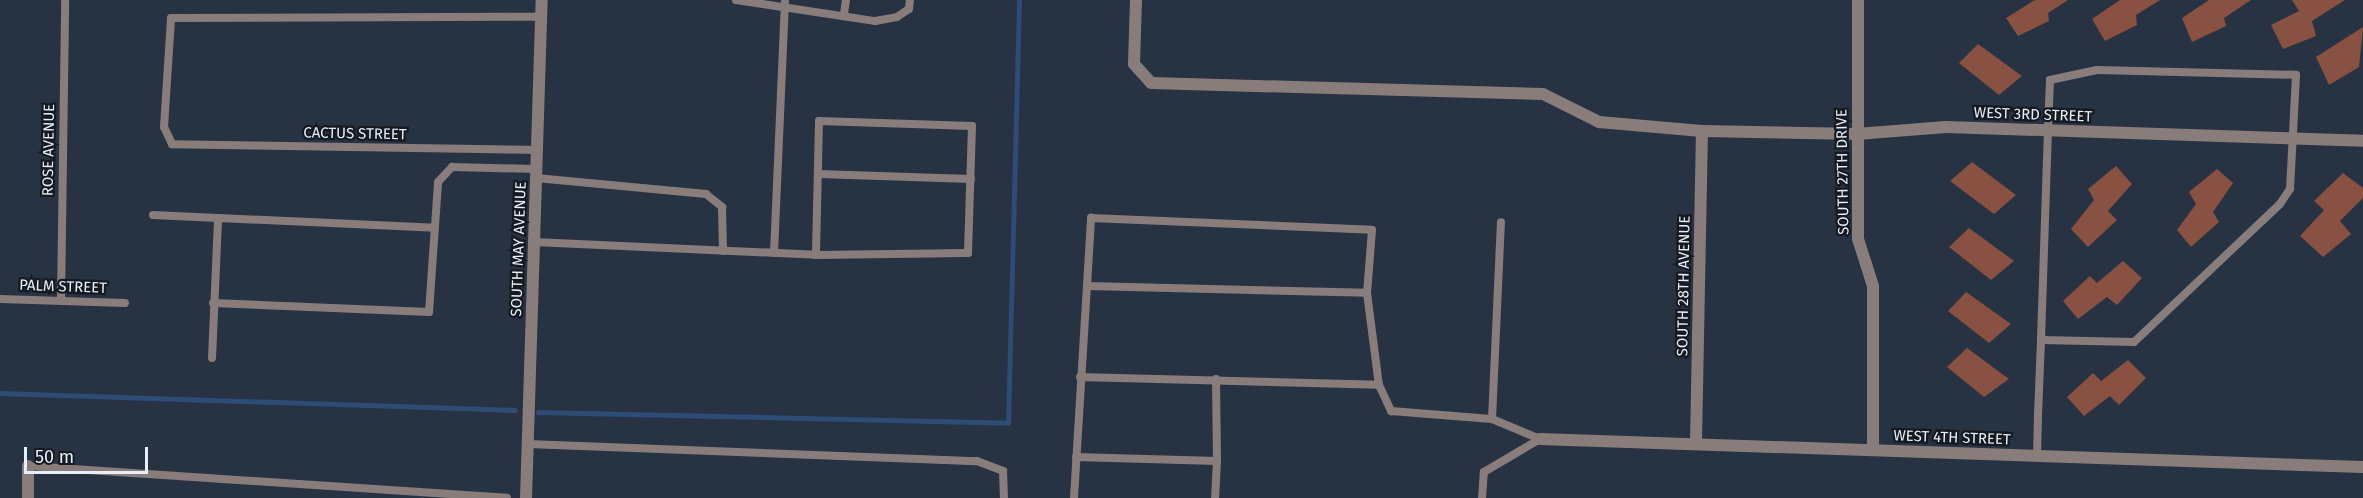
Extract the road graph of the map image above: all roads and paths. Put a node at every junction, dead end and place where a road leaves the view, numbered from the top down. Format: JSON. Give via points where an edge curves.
{"nodes":[{"id":1,"x":65,"y":0,"type":"edge"},
{"id":2,"x":542,"y":0,"type":"edge"},
{"id":3,"x":736,"y":0,"type":"edge"},
{"id":4,"x":846,"y":0,"type":"edge"},
{"id":5,"x":910,"y":0,"type":"edge"},
{"id":6,"x":1136,"y":0,"type":"edge"},
{"id":7,"x":1858,"y":0,"type":"edge"},
{"id":8,"x":784,"y":3,"type":"edge"},
{"id":9,"x":844,"y":14,"type":"junction"},
{"id":10,"x":541,"y":17,"type":"junction"},
{"id":11,"x":2048,"y":130,"type":"junction"},
{"id":12,"x":1702,"y":131,"type":"junction"},
{"id":13,"x":1857,"y":134,"type":"junction"},
{"id":14,"x":2296,"y":138,"type":"junction"},
{"id":15,"x":2363,"y":141,"type":"edge"},
{"id":16,"x":537,"y":150,"type":"junction"},
{"id":17,"x":536,"y":173,"type":"junction"},
{"id":18,"x":818,"y":174,"type":"junction"},
{"id":19,"x":970,"y":179,"type":"junction"},
{"id":20,"x":153,"y":215,"type":"dead end"},
{"id":21,"x":218,"y":218,"type":"junction"},
{"id":22,"x":1501,"y":222,"type":"dead end"},
{"id":23,"x":435,"y":228,"type":"junction"},
{"id":24,"x":534,"y":242,"type":"junction"},
{"id":25,"x":723,"y":251,"type":"junction"},
{"id":26,"x":774,"y":253,"type":"junction"},
{"id":27,"x":816,"y":255,"type":"junction"},
{"id":28,"x":1087,"y":286,"type":"junction"},
{"id":29,"x":1366,"y":293,"type":"junction"},
{"id":30,"x":0,"y":299,"type":"edge"},
{"id":31,"x":61,"y":301,"type":"junction"},
{"id":32,"x":125,"y":303,"type":"dead end"},
{"id":33,"x":213,"y":303,"type":"junction"},
{"id":34,"x":2041,"y":340,"type":"junction"},
{"id":35,"x":212,"y":358,"type":"dead end"},
{"id":36,"x":1080,"y":377,"type":"junction"},
{"id":37,"x":1216,"y":379,"type":"junction"},
{"id":38,"x":1379,"y":385,"type":"junction"},
{"id":39,"x":1492,"y":419,"type":"junction"},
{"id":40,"x":1540,"y":439,"type":"junction"},
{"id":41,"x":1696,"y":442,"type":"junction"},
{"id":42,"x":528,"y":444,"type":"junction"},
{"id":43,"x":1873,"y":450,"type":"junction"},
{"id":44,"x":2037,"y":456,"type":"junction"},
{"id":45,"x":1076,"y":458,"type":"junction"},
{"id":46,"x":1217,"y":461,"type":"junction"},
{"id":47,"x":28,"y":466,"type":"joint"},
{"id":48,"x":2363,"y":467,"type":"edge"},
{"id":49,"x":28,"y":498,"type":"edge"},
{"id":50,"x":507,"y":498,"type":"edge"},
{"id":51,"x":526,"y":498,"type":"edge"},
{"id":52,"x":1004,"y":498,"type":"edge"},
{"id":53,"x":1074,"y":498,"type":"edge"},
{"id":54,"x":1215,"y":498,"type":"edge"},
{"id":55,"x":1482,"y":498,"type":"edge"}],
"edges":[{"from":1,"to":31,"type":"lane","name":"ROSE AVENUE"},
{"from":2,"to":10,"type":"street","name":"SOUTH MAY AVENUE"},
{"from":3,"to":8,"type":"lane"},
{"from":4,"to":9,"type":"lane"},
{"from":5,"to":9,"type":"lane","via":[[909,9],[897,18],[875,21]]},
{"from":6,"to":12,"type":"street","name":"WEST 3RD STREET","via":[[1134,64],[1151,83],[1543,94],[1599,122]]},
{"from":7,"to":13,"type":"street","name":"SOUTH 27TH DRIVE"},
{"from":8,"to":9,"type":"lane"},
{"from":8,"to":26,"type":"lane"},
{"from":10,"to":16,"type":"street","name":"SOUTH MAY AVENUE"},
{"from":10,"to":16,"type":"lane","name":"CACTUS STREET","via":[[171,18],[164,127],[172,144]]},
{"from":11,"to":13,"type":"street","name":"WEST 3RD STREET","via":[[1946,127]]},
{"from":11,"to":14,"type":"street","name":"WEST 3RD STREET"},
{"from":11,"to":14,"type":"lane","via":[[2050,80],[2097,70],[2296,75]]},
{"from":11,"to":34,"type":"lane"},
{"from":12,"to":13,"type":"street","name":"WEST 3RD STREET"},
{"from":12,"to":41,"type":"street","name":"SOUTH 28TH AVENUE"},
{"from":13,"to":43,"type":"street","name":"SOUTH 27TH DRIVE","via":[[1858,239],[1873,286]]},
{"from":14,"to":15,"type":"street","name":"WEST 3RD STREET"},
{"from":14,"to":34,"type":"lane","via":[[2290,189],[2280,204],[2134,342]]},
{"from":16,"to":17,"type":"street","name":"SOUTH MAY AVENUE"},
{"from":17,"to":23,"type":"lane","via":[[452,167],[438,182]]},
{"from":17,"to":24,"type":"street","name":"SOUTH MAY AVENUE"},
{"from":17,"to":25,"type":"lane","via":[[706,194],[722,207]]},
{"from":18,"to":19,"type":"lane"},
{"from":18,"to":19,"type":"lane","via":[[819,121],[972,126]]},
{"from":18,"to":27,"type":"lane"},
{"from":19,"to":27,"type":"lane","via":[[968,253]]},
{"from":20,"to":21,"type":"lane"},
{"from":21,"to":23,"type":"lane"},
{"from":21,"to":33,"type":"lane"},
{"from":22,"to":39,"type":"lane"},
{"from":23,"to":33,"type":"lane","via":[[429,312]]},
{"from":24,"to":25,"type":"lane"},
{"from":24,"to":42,"type":"street","name":"SOUTH MAY AVENUE"},
{"from":25,"to":26,"type":"lane"},
{"from":26,"to":27,"type":"lane"},
{"from":28,"to":29,"type":"lane"},
{"from":28,"to":29,"type":"lane","via":[[1091,218],[1372,230]]},
{"from":28,"to":36,"type":"lane"},
{"from":29,"to":38,"type":"lane"},
{"from":30,"to":31,"type":"lane","name":"PALM STREET"},
{"from":31,"to":32,"type":"lane","name":"PALM STREET"},
{"from":33,"to":35,"type":"lane"},
{"from":34,"to":44,"type":"lane"},
{"from":36,"to":37,"type":"lane"},
{"from":36,"to":45,"type":"lane"},
{"from":37,"to":38,"type":"lane"},
{"from":37,"to":46,"type":"lane"},
{"from":38,"to":39,"type":"lane","via":[[1391,411]]},
{"from":39,"to":40,"type":"lane"},
{"from":40,"to":41,"type":"street","name":"WEST 4TH STREET"},
{"from":40,"to":55,"type":"lane","via":[[1484,472]]},
{"from":41,"to":43,"type":"street","name":"WEST 4TH STREET"},
{"from":42,"to":51,"type":"street","name":"SOUTH MAY AVENUE"},
{"from":42,"to":52,"type":"lane","via":[[976,461],[1003,471]]},
{"from":43,"to":44,"type":"street","name":"WEST 4TH STREET"},
{"from":44,"to":48,"type":"street","name":"WEST 4TH STREET"},
{"from":45,"to":46,"type":"lane"},
{"from":45,"to":53,"type":"lane"},
{"from":46,"to":54,"type":"lane"},
{"from":47,"to":49,"type":"street"},
{"from":47,"to":50,"type":"lane"}]}
